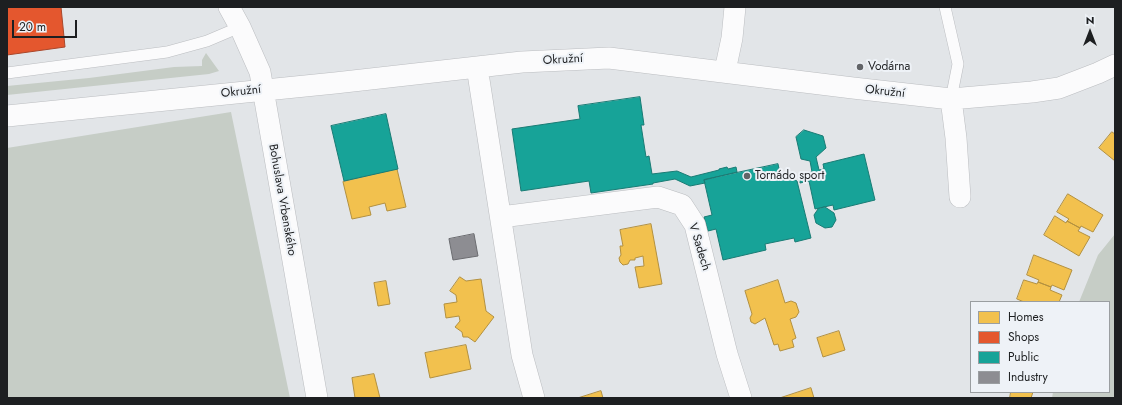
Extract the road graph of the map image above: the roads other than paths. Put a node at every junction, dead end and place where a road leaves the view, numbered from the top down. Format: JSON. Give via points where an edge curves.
{"nodes":[{"id":1,"x":229,"y":7,"type":"edge"},
{"id":2,"x":736,"y":7,"type":"edge"},
{"id":3,"x":945,"y":7,"type":"edge"},
{"id":4,"x":240,"y":27,"type":"junction"},
{"id":5,"x":1115,"y":65,"type":"edge"},
{"id":6,"x":477,"y":67,"type":"junction"},
{"id":7,"x":726,"y":71,"type":"junction"},
{"id":8,"x":7,"y":73,"type":"edge"},
{"id":9,"x":263,"y":90,"type":"junction"},
{"id":10,"x":952,"y":99,"type":"junction"},
{"id":11,"x":7,"y":116,"type":"edge"},
{"id":12,"x":960,"y":197,"type":"dead end"},
{"id":13,"x":501,"y":217,"type":"junction"},
{"id":14,"x":317,"y":398,"type":"edge"},
{"id":15,"x":534,"y":398,"type":"edge"},
{"id":16,"x":741,"y":398,"type":"edge"}],
"edges":[{"from":1,"to":4,"type":"street","name":"Bohuslava Vrbenského"},
{"from":2,"to":7,"type":"street"},
{"from":3,"to":10,"type":"lane","via":[[958,64]]},
{"from":4,"to":8,"type":"lane","via":[[207,41],[168,52]]},
{"from":4,"to":9,"type":"street","name":"Bohuslava Vrbenského","via":[[260,72]]},
{"from":5,"to":10,"type":"street","name":"Okružní","via":[[1059,88]]},
{"from":6,"to":7,"type":"street","name":"Okružní","via":[[609,58]]},
{"from":6,"to":9,"type":"street","name":"Okružní"},
{"from":6,"to":13,"type":"street"},
{"from":7,"to":10,"type":"street","name":"Okružní"},
{"from":9,"to":11,"type":"street","name":"Okružní"},
{"from":9,"to":14,"type":"street","name":"Bohuslava Vrbenského"},
{"from":10,"to":12,"type":"street"},
{"from":13,"to":15,"type":"street","via":[[522,356]]},
{"from":13,"to":16,"type":"street","name":"V Sadech","via":[[658,197],[682,206],[696,225],[727,354]]}]}
